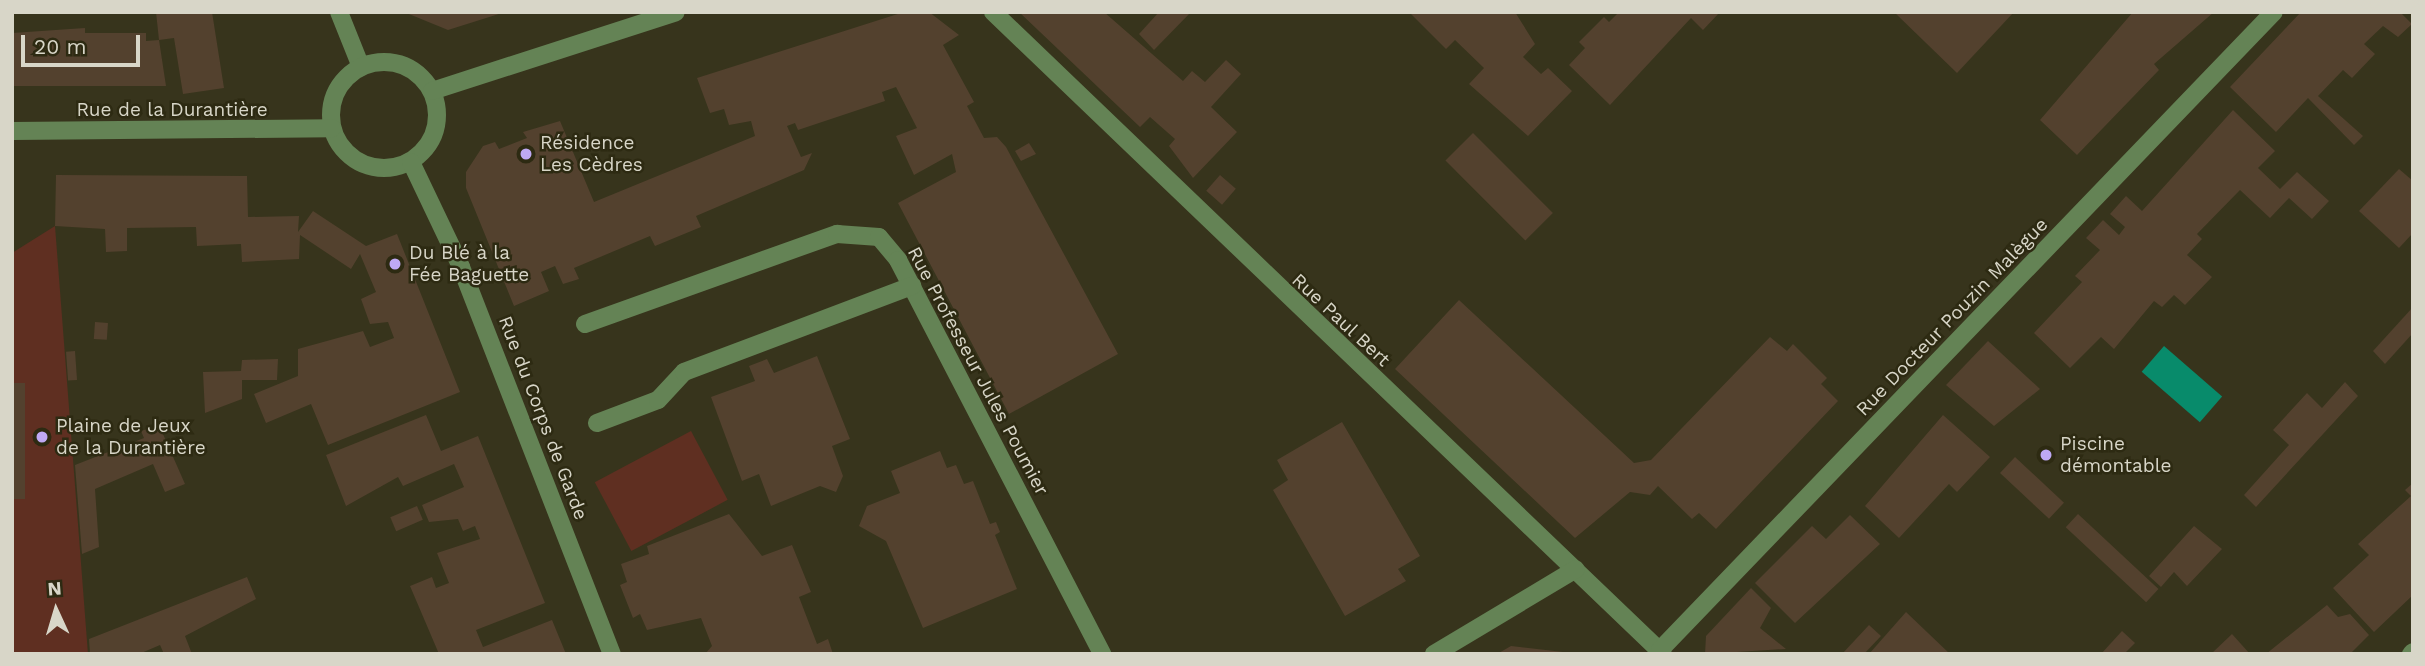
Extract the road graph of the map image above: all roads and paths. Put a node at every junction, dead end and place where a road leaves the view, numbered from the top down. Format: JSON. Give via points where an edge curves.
{"nodes":[{"id":1,"x":340,"y":12,"type":"edge"},
{"id":2,"x":676,"y":12,"type":"edge"},
{"id":3,"x":993,"y":12,"type":"edge"},
{"id":4,"x":2274,"y":12,"type":"edge"},
{"id":5,"x":361,"y":67,"type":"junction"},
{"id":6,"x":432,"y":91,"type":"junction"},
{"id":7,"x":332,"y":128,"type":"junction"},
{"id":8,"x":12,"y":131,"type":"edge"},
{"id":9,"x":411,"y":162,"type":"junction"},
{"id":10,"x":912,"y":286,"type":"junction"},
{"id":11,"x":585,"y":324,"type":"dead end"},
{"id":12,"x":597,"y":423,"type":"dead end"},
{"id":13,"x":1576,"y":569,"type":"junction"},
{"id":14,"x":1662,"y":652,"type":"edge"},
{"id":15,"x":612,"y":654,"type":"edge"},
{"id":16,"x":1102,"y":654,"type":"edge"},
{"id":17,"x":1434,"y":654,"type":"edge"}],
"edges":[{"from":1,"to":5,"type":"street"},
{"from":2,"to":6,"type":"street"},
{"from":3,"to":13,"type":"street","name":"Rue Paul Bert"},
{"from":4,"to":14,"type":"street","name":"Rue Docteur Pouzin Malègue"},
{"from":5,"to":6,"type":"street","via":[[398,64]]},
{"from":5,"to":7,"type":"street","via":[[335,93]]},
{"from":6,"to":9,"type":"street","via":[[435,132]]},
{"from":7,"to":8,"type":"street","name":"Rue de la Durantière"},
{"from":7,"to":9,"type":"street","via":[[346,153],[366,165],[391,168]]},
{"from":9,"to":15,"type":"street","name":"Rue du Corps de Garde","via":[[461,267]]},
{"from":10,"to":11,"type":"street","name":"Rue Professeur Jules Poumier","via":[[879,236],[836,234]]},
{"from":10,"to":12,"type":"street","via":[[684,372],[658,400]]},
{"from":10,"to":16,"type":"street","name":"Rue Professeur Jules Poumier"},
{"from":13,"to":14,"type":"street","name":"Rue Paul Bert"},
{"from":13,"to":17,"type":"street"}]}
